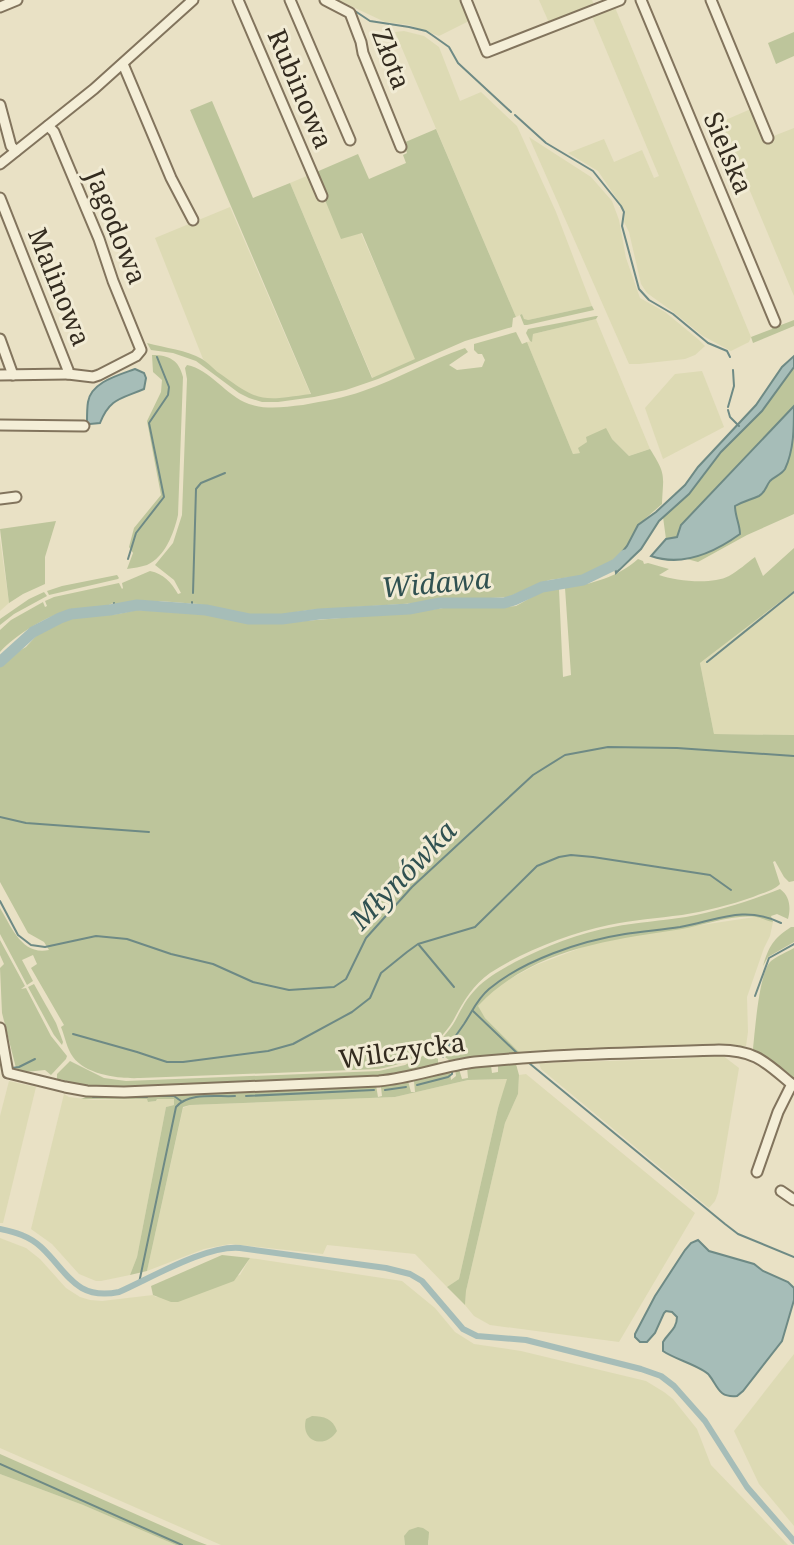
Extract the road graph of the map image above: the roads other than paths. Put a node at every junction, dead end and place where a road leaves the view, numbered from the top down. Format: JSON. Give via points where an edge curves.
{"nodes":[{"id":1,"x":17,"y":0,"type":"edge"},
{"id":2,"x":193,"y":0,"type":"edge"},
{"id":3,"x":238,"y":0,"type":"edge"},
{"id":4,"x":290,"y":0,"type":"edge"},
{"id":5,"x":325,"y":0,"type":"edge"},
{"id":6,"x":466,"y":0,"type":"edge"},
{"id":7,"x":620,"y":0,"type":"edge"},
{"id":8,"x":641,"y":0,"type":"edge"},
{"id":9,"x":711,"y":0,"type":"edge"},
{"id":10,"x":0,"y":7,"type":"edge"},
{"id":11,"x":123,"y":64,"type":"junction"},
{"id":12,"x":0,"y":105,"type":"edge"},
{"id":13,"x":48,"y":126,"type":"junction"},
{"id":14,"x":768,"y":138,"type":"dead end"},
{"id":15,"x":350,"y":140,"type":"dead end"},
{"id":16,"x":401,"y":147,"type":"dead end"},
{"id":17,"x":16,"y":151,"type":"junction"},
{"id":18,"x":0,"y":164,"type":"edge"},
{"id":19,"x":322,"y":196,"type":"dead end"},
{"id":20,"x":0,"y":198,"type":"edge"},
{"id":21,"x":193,"y":220,"type":"dead end"},
{"id":22,"x":775,"y":322,"type":"dead end"},
{"id":23,"x":0,"y":339,"type":"edge"},
{"id":24,"x":68,"y":374,"type":"junction"},
{"id":25,"x":0,"y":375,"type":"edge"},
{"id":26,"x":13,"y":375,"type":"junction"},
{"id":27,"x":0,"y":425,"type":"edge"},
{"id":28,"x":81,"y":426,"type":"dead end"},
{"id":29,"x":16,"y":497,"type":"dead end"},
{"id":30,"x":0,"y":499,"type":"edge"},
{"id":31,"x":0,"y":1028,"type":"edge"},
{"id":32,"x":4,"y":1073,"type":"edge"},
{"id":33,"x":793,"y":1085,"type":"edge"},
{"id":34,"x":757,"y":1172,"type":"dead end"},
{"id":35,"x":781,"y":1191,"type":"dead end"},
{"id":36,"x":794,"y":1200,"type":"edge"}],
"edges":[{"from":1,"to":10,"type":"street"},
{"from":2,"to":11,"type":"street"},
{"from":3,"to":19,"type":"street","name":"Rubinowa"},
{"from":4,"to":15,"type":"street"},
{"from":5,"to":16,"type":"street","name":"Złota","via":[[350,13]]},
{"from":6,"to":7,"type":"street","via":[[487,52]]},
{"from":8,"to":22,"type":"street","name":"Sielska"},
{"from":9,"to":14,"type":"street"},
{"from":11,"to":13,"type":"street"},
{"from":11,"to":21,"type":"street"},
{"from":12,"to":17,"type":"street"},
{"from":13,"to":17,"type":"street"},
{"from":13,"to":24,"type":"street","name":"Jagodowa","via":[[141,350],[93,377]]},
{"from":17,"to":18,"type":"street"},
{"from":20,"to":24,"type":"street","name":"Malinowa"},
{"from":23,"to":26,"type":"street"},
{"from":24,"to":26,"type":"street","name":"Malinowa"},
{"from":25,"to":26,"type":"street","name":"Malinowa"},
{"from":27,"to":28,"type":"street"},
{"from":29,"to":30,"type":"street"},
{"from":31,"to":32,"type":"street","name":"Wilczycka"},
{"from":32,"to":33,"type":"street","name":"Wilczycka","via":[[77,1089],[137,1091],[379,1081],[494,1060],[734,1050],[755,1056]]},
{"from":33,"to":34,"type":"street"},
{"from":35,"to":36,"type":"street"}]}
